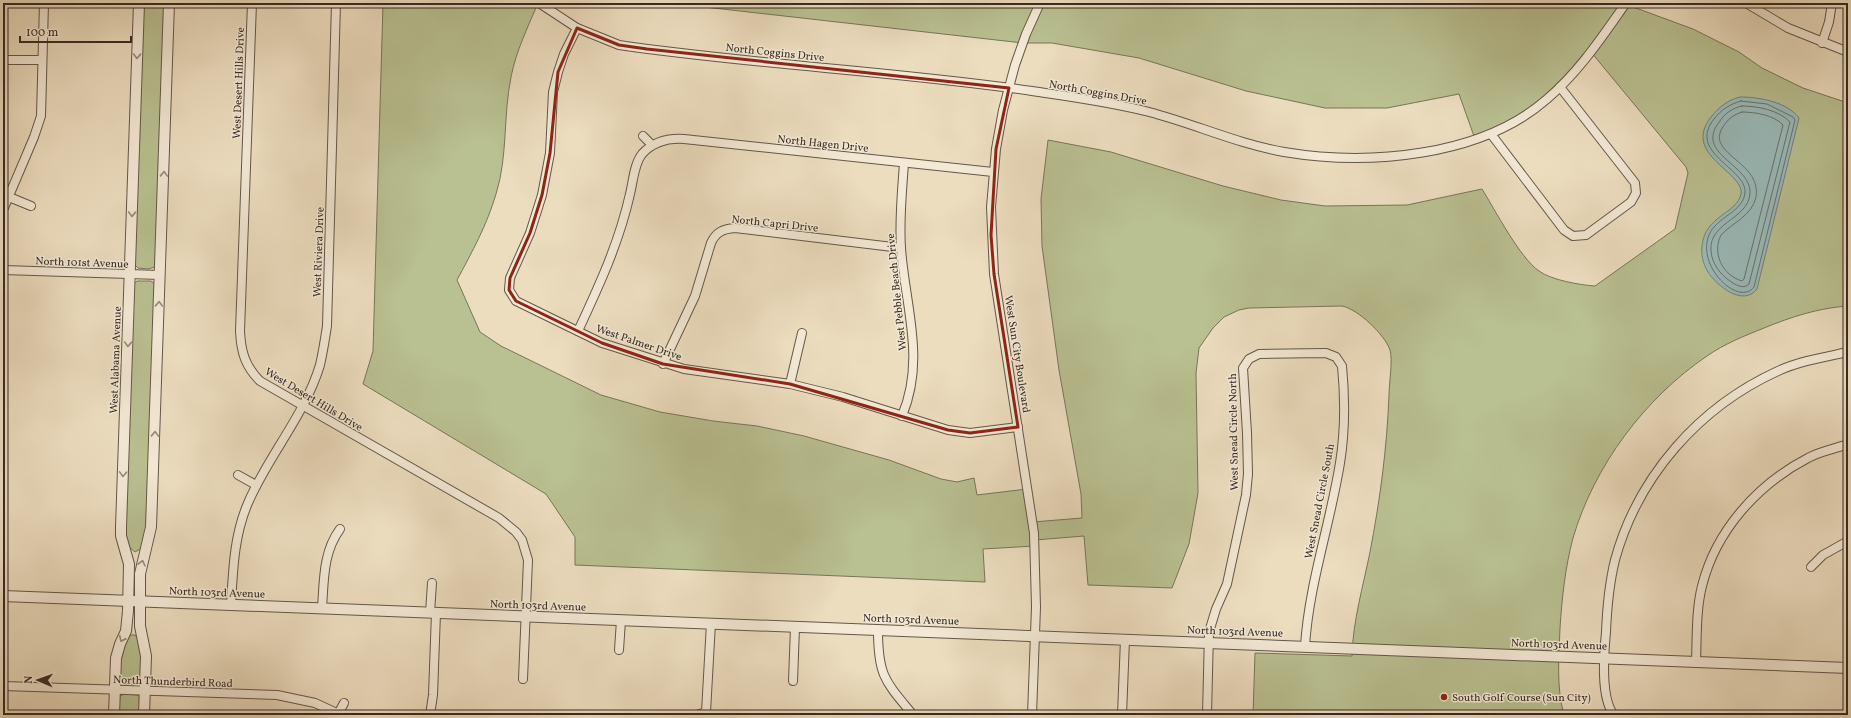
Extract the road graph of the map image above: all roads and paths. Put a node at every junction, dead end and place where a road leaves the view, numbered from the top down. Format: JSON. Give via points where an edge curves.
{"nodes":[{"id":1,"x":44,"y":3,"type":"edge"},
{"id":2,"x":139,"y":3,"type":"edge"},
{"id":3,"x":169,"y":3,"type":"edge"},
{"id":4,"x":252,"y":3,"type":"edge"},
{"id":5,"x":336,"y":3,"type":"edge"},
{"id":6,"x":539,"y":3,"type":"edge"},
{"id":7,"x":1040,"y":3,"type":"edge"},
{"id":8,"x":1626,"y":3,"type":"edge"},
{"id":9,"x":1746,"y":3,"type":"edge"},
{"id":10,"x":1832,"y":3,"type":"edge"},
{"id":11,"x":577,"y":28,"type":"junction"},
{"id":12,"x":1822,"y":43,"type":"junction"},
{"id":13,"x":1848,"y":52,"type":"edge"},
{"id":14,"x":3,"y":60,"type":"edge"},
{"id":15,"x":42,"y":60,"type":"junction"},
{"id":16,"x":1560,"y":87,"type":"junction"},
{"id":17,"x":1009,"y":88,"type":"junction"},
{"id":18,"x":1491,"y":134,"type":"junction"},
{"id":19,"x":643,"y":136,"type":"dead end"},
{"id":20,"x":652,"y":145,"type":"junction"},
{"id":21,"x":904,"y":163,"type":"junction"},
{"id":22,"x":993,"y":172,"type":"junction"},
{"id":23,"x":10,"y":197,"type":"junction"},
{"id":24,"x":31,"y":206,"type":"dead end"},
{"id":25,"x":3,"y":210,"type":"edge"},
{"id":26,"x":901,"y":248,"type":"junction"},
{"id":27,"x":3,"y":270,"type":"edge"},
{"id":28,"x":130,"y":275,"type":"junction"},
{"id":29,"x":160,"y":275,"type":"junction"},
{"id":30,"x":578,"y":331,"type":"junction"},
{"id":31,"x":802,"y":333,"type":"dead end"},
{"id":32,"x":1848,"y":352,"type":"edge"},
{"id":33,"x":1292,"y":353,"type":"joint"},
{"id":34,"x":663,"y":364,"type":"junction"},
{"id":35,"x":790,"y":384,"type":"junction"},
{"id":36,"x":302,"y":406,"type":"junction"},
{"id":37,"x":902,"y":416,"type":"junction"},
{"id":38,"x":1018,"y":427,"type":"junction"},
{"id":39,"x":1848,"y":444,"type":"edge"},
{"id":40,"x":238,"y":475,"type":"dead end"},
{"id":41,"x":256,"y":485,"type":"junction"},
{"id":42,"x":340,"y":529,"type":"dead end"},
{"id":43,"x":1848,"y":541,"type":"edge"},
{"id":44,"x":1811,"y":567,"type":"dead end"},
{"id":45,"x":432,"y":583,"type":"dead end"},
{"id":46,"x":3,"y":596,"type":"edge"},
{"id":47,"x":128,"y":601,"type":"junction"},
{"id":48,"x":140,"y":601,"type":"junction"},
{"id":49,"x":231,"y":605,"type":"junction"},
{"id":50,"x":322,"y":608,"type":"junction"},
{"id":51,"x":433,"y":613,"type":"junction"},
{"id":52,"x":526,"y":616,"type":"junction"},
{"id":53,"x":621,"y":620,"type":"junction"},
{"id":54,"x":711,"y":623,"type":"junction"},
{"id":55,"x":795,"y":626,"type":"junction"},
{"id":56,"x":878,"y":630,"type":"junction"},
{"id":57,"x":1035,"y":636,"type":"junction"},
{"id":58,"x":1125,"y":639,"type":"junction"},
{"id":59,"x":1209,"y":642,"type":"junction"},
{"id":60,"x":1305,"y":646,"type":"junction"},
{"id":61,"x":619,"y":650,"type":"dead end"},
{"id":62,"x":1605,"y":658,"type":"junction"},
{"id":63,"x":1696,"y":661,"type":"junction"},
{"id":64,"x":1848,"y":668,"type":"edge"},
{"id":65,"x":523,"y":679,"type":"dead end"},
{"id":66,"x":793,"y":681,"type":"dead end"},
{"id":67,"x":3,"y":686,"type":"edge"},
{"id":68,"x":115,"y":690,"type":"junction"},
{"id":69,"x":145,"y":691,"type":"junction"},
{"id":70,"x":344,"y":703,"type":"dead end"},
{"id":71,"x":340,"y":714,"type":"edge"},
{"id":72,"x":114,"y":715,"type":"edge"},
{"id":73,"x":144,"y":715,"type":"edge"},
{"id":74,"x":430,"y":715,"type":"edge"},
{"id":75,"x":696,"y":715,"type":"edge"},
{"id":76,"x":913,"y":715,"type":"edge"},
{"id":77,"x":1032,"y":715,"type":"edge"},
{"id":78,"x":1122,"y":715,"type":"edge"},
{"id":79,"x":1207,"y":715,"type":"edge"},
{"id":80,"x":1614,"y":715,"type":"edge"}],
"edges":[{"from":1,"to":15,"type":"street"},
{"from":2,"to":28,"type":"street","name":"West Alabama Avenue","one_way":true},
{"from":29,"to":3,"type":"street","one_way":true},
{"from":4,"to":36,"type":"street","name":"West Desert Hills Drive","via":[[241,347],[248,367],[260,381]]},
{"from":5,"to":36,"type":"street","name":"West Riviera Drive","via":[[326,326],[319,366]]},
{"from":6,"to":11,"type":"street","name":"North Coggins Drive"},
{"from":7,"to":17,"type":"street","name":"West Sun City Boulevard","via":[[1026,34]]},
{"from":8,"to":16,"type":"street","name":"North Coggins Drive","via":[[1591,52]]},
{"from":9,"to":12,"type":"street","via":[[1788,28]]},
{"from":10,"to":12,"type":"street"},
{"from":11,"to":17,"type":"street","name":"North Coggins Drive","via":[[619,45],[647,49]]},
{"from":11,"to":30,"type":"street","name":"West Palmer Drive","via":[[558,72],[554,92],[550,153],[542,195],[530,233],[510,278],[509,290],[516,301]]},
{"from":12,"to":13,"type":"street"},
{"from":14,"to":15,"type":"street"},
{"from":15,"to":23,"type":"street","via":[[41,116]]},
{"from":16,"to":18,"type":"street","name":"North Coggins Drive","via":[[1530,112]]},
{"from":16,"to":18,"type":"street","via":[[1635,184],[1636,193],[1631,202],[1586,235],[1573,236],[1564,230]]},
{"from":17,"to":18,"type":"street","name":"North Coggins Drive","via":[[1120,105],[1186,122],[1264,148],[1308,155],[1399,155],[1454,145]]},
{"from":17,"to":22,"type":"street","name":"West Sun City Boulevard","via":[[998,134]]},
{"from":19,"to":20,"type":"street"},
{"from":20,"to":21,"type":"street","name":"North Hagen Drive","via":[[675,138]]},
{"from":20,"to":30,"type":"street","via":[[638,160],[614,251]]},
{"from":21,"to":22,"type":"street","name":"North Hagen Drive"},
{"from":21,"to":26,"type":"street","name":"West Pebble Beach Drive"},
{"from":22,"to":38,"type":"street","name":"West Sun City Boulevard","via":[[991,207],[994,274]]},
{"from":23,"to":24,"type":"street"},
{"from":23,"to":25,"type":"street"},
{"from":26,"to":34,"type":"street","name":"North Capri Drive","via":[[735,228],[719,232],[711,243],[692,304]]},
{"from":26,"to":37,"type":"street","name":"West Pebble Beach Drive","via":[[913,332],[914,360],[912,384]]},
{"from":27,"to":28,"type":"street","name":"North 101st Avenue"},
{"from":28,"to":29,"type":"street","name":"North 101st Avenue"},
{"from":28,"to":47,"type":"street","name":"West Alabama Avenue","one_way":true,"via":[[121,527],[129,564]]},
{"from":48,"to":29,"type":"street","one_way":true,"via":[[141,568],[151,527]]},
{"from":30,"to":34,"type":"street","name":"West Palmer Drive","via":[[602,343]]},
{"from":31,"to":35,"type":"street"},
{"from":32,"to":62,"type":"street","via":[[1813,359],[1779,371],[1734,395],[1700,422],[1659,466],[1630,517],[1615,560],[1607,609]]},
{"from":33,"to":59,"type":"street","name":"West Snead Circle North","via":[[1254,356],[1243,368],[1246,495],[1227,584],[1212,619]]},
{"from":33,"to":60,"type":"street","name":"West Snead Circle South","via":[[1326,353],[1336,357],[1342,366],[1343,384],[1340,464],[1308,610]]},
{"from":34,"to":35,"type":"street","name":"West Palmer Drive"},
{"from":35,"to":37,"type":"street","name":"West Palmer Drive","via":[[843,397]]},
{"from":36,"to":41,"type":"street","name":"West Riviera Drive"},
{"from":36,"to":52,"type":"street","name":"West Desert Hills Drive","via":[[499,518],[516,532],[522,540],[528,560]]},
{"from":37,"to":38,"type":"street","name":"West Palmer Drive","via":[[948,430],[970,433]]},
{"from":38,"to":57,"type":"street","name":"West Sun City Boulevard","via":[[1034,533]]},
{"from":39,"to":63,"type":"street","via":[[1809,457],[1770,482],[1743,508],[1725,533],[1708,566],[1702,587]]},
{"from":40,"to":41,"type":"street"},
{"from":41,"to":49,"type":"street","name":"West Riviera Drive","via":[[239,528],[234,553]]},
{"from":42,"to":50,"type":"street","via":[[329,547]]},
{"from":43,"to":44,"type":"street","via":[[1823,555]]},
{"from":45,"to":51,"type":"street"},
{"from":46,"to":47,"type":"street","name":"North 103rd Avenue"},
{"from":47,"to":48,"type":"street","name":"North 103rd Avenue"},
{"from":47,"to":68,"type":"street","name":"West Alabama Avenue","one_way":true,"via":[[126,631],[116,658]]},
{"from":48,"to":49,"type":"street","name":"North 103rd Avenue"},
{"from":48,"to":69,"type":"street","via":[[140,626],[146,656]]},
{"from":49,"to":50,"type":"street","name":"North 103rd Avenue"},
{"from":50,"to":51,"type":"street","name":"North 103rd Avenue"},
{"from":51,"to":52,"type":"street","name":"North 103rd Avenue"},
{"from":51,"to":74,"type":"street"},
{"from":52,"to":53,"type":"street","name":"North 103rd Avenue"},
{"from":52,"to":65,"type":"street","name":"West Desert Hills Drive"},
{"from":53,"to":54,"type":"street","name":"North 103rd Avenue"},
{"from":53,"to":61,"type":"street"},
{"from":54,"to":55,"type":"street","name":"North 103rd Avenue"},
{"from":54,"to":75,"type":"street","via":[[706,712]]},
{"from":55,"to":56,"type":"street","name":"North 103rd Avenue"},
{"from":55,"to":66,"type":"street"},
{"from":56,"to":57,"type":"street","name":"North 103rd Avenue"},
{"from":56,"to":76,"type":"street","via":[[882,672],[887,684]]},
{"from":57,"to":58,"type":"street","name":"North 103rd Avenue"},
{"from":57,"to":77,"type":"street","name":"West Sun City Boulevard"},
{"from":58,"to":59,"type":"street","name":"North 103rd Avenue"},
{"from":58,"to":78,"type":"street"},
{"from":59,"to":60,"type":"street","name":"North 103rd Avenue"},
{"from":59,"to":79,"type":"street","name":"West Snead Circle North"},
{"from":60,"to":62,"type":"street","name":"North 103rd Avenue"},
{"from":62,"to":63,"type":"street","name":"North 103rd Avenue"},
{"from":62,"to":80,"type":"street","via":[[1606,696]]},
{"from":63,"to":64,"type":"street","name":"North 103rd Avenue"},
{"from":67,"to":68,"type":"street","name":"North Thunderbird Road"},
{"from":68,"to":69,"type":"street","name":"North Thunderbird Road"},
{"from":68,"to":72,"type":"street","name":"West Alabama Avenue"},
{"from":69,"to":71,"type":"street","name":"North Thunderbird Road","via":[[277,696],[315,703]]},
{"from":69,"to":73,"type":"street"},
{"from":70,"to":71,"type":"street","name":"North Thunderbird Road"}]}
